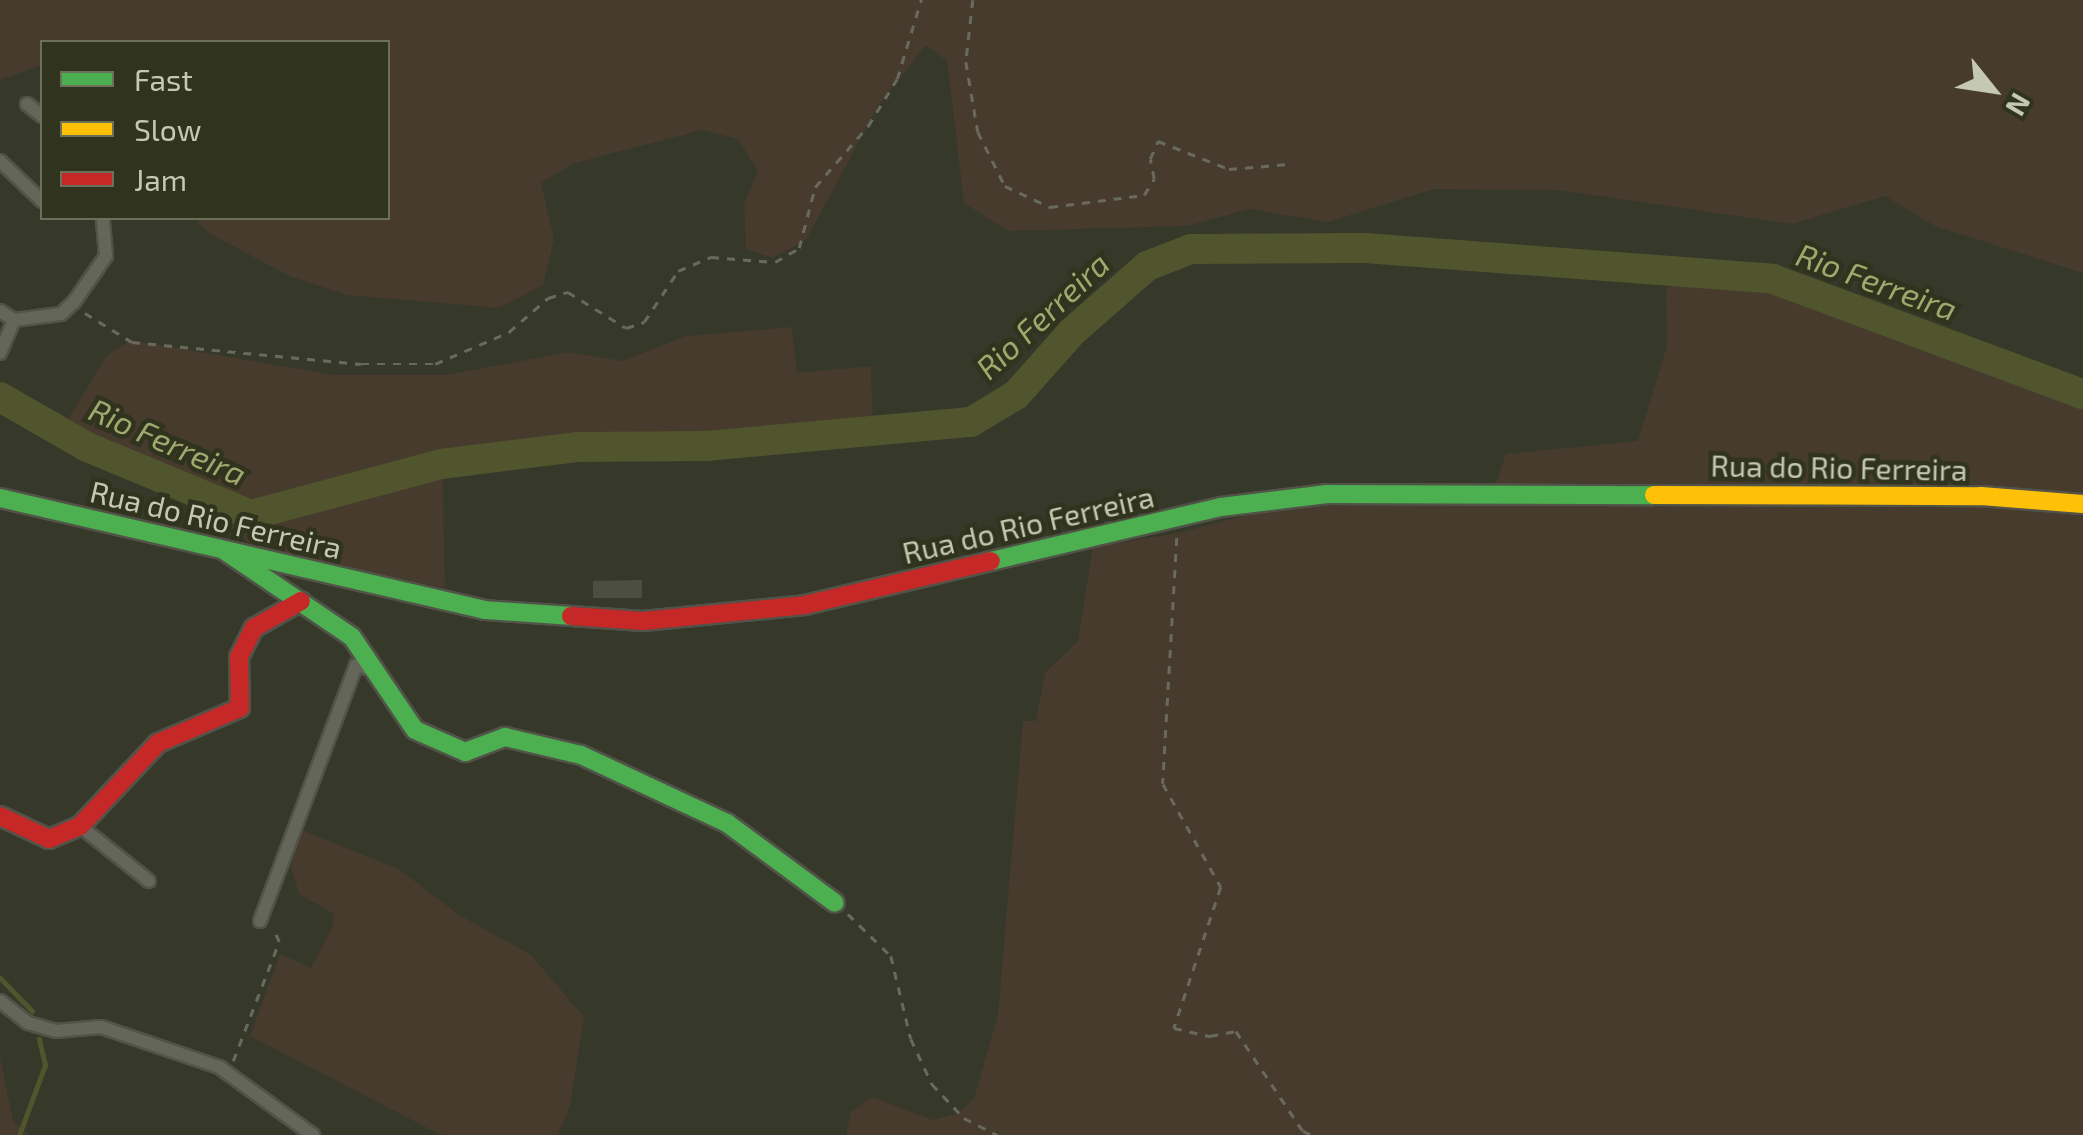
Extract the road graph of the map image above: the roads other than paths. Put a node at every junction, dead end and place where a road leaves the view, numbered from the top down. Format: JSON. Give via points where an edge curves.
{"nodes":[{"id":1,"x":26,"y":104,"type":"dead end"},
{"id":2,"x":40,"y":114,"type":"edge"},
{"id":3,"x":0,"y":161,"type":"edge"},
{"id":4,"x":40,"y":199,"type":"edge"},
{"id":5,"x":103,"y":220,"type":"edge"},
{"id":6,"x":0,"y":310,"type":"edge"},
{"id":7,"x":14,"y":320,"type":"junction"},
{"id":8,"x":0,"y":352,"type":"edge"},
{"id":9,"x":0,"y":498,"type":"edge"},
{"id":10,"x":2083,"y":504,"type":"edge"},
{"id":11,"x":225,"y":550,"type":"junction"},
{"id":12,"x":301,"y":601,"type":"junction"},
{"id":13,"x":374,"y":670,"type":"junction"},
{"id":14,"x":0,"y":816,"type":"edge"},
{"id":15,"x":80,"y":826,"type":"junction"},
{"id":16,"x":150,"y":881,"type":"dead end"},
{"id":17,"x":835,"y":903,"type":"road end"},
{"id":18,"x":260,"y":921,"type":"road end"},
{"id":19,"x":0,"y":1001,"type":"edge"},
{"id":20,"x":313,"y":1135,"type":"edge"}],
"edges":[{"from":1,"to":2,"type":"street"},
{"from":3,"to":4,"type":"street"},
{"from":5,"to":7,"type":"street","via":[[106,256],[71,305],[61,314]]},
{"from":6,"to":7,"type":"street"},
{"from":7,"to":8,"type":"street"},
{"from":9,"to":11,"type":"street","name":"Rua do Rio Ferreira"},
{"from":10,"to":11,"type":"street","name":"Rua do Rio Ferreira","via":[[1980,496],[1327,494],[1178,518],[805,605],[643,621],[484,610]]},
{"from":11,"to":12,"type":"street"},
{"from":12,"to":13,"type":"street","via":[[352,637]]},
{"from":12,"to":15,"type":"street","via":[[254,628],[239,657],[240,708],[158,743]]},
{"from":13,"to":17,"type":"street","via":[[414,730],[464,752],[504,737],[581,755],[727,823]]},
{"from":13,"to":18,"type":"street","via":[[356,665]]},
{"from":14,"to":15,"type":"street","via":[[49,839]]},
{"from":15,"to":16,"type":"street"},
{"from":19,"to":20,"type":"street","via":[[28,1024],[101,1028],[228,1074]]}]}
